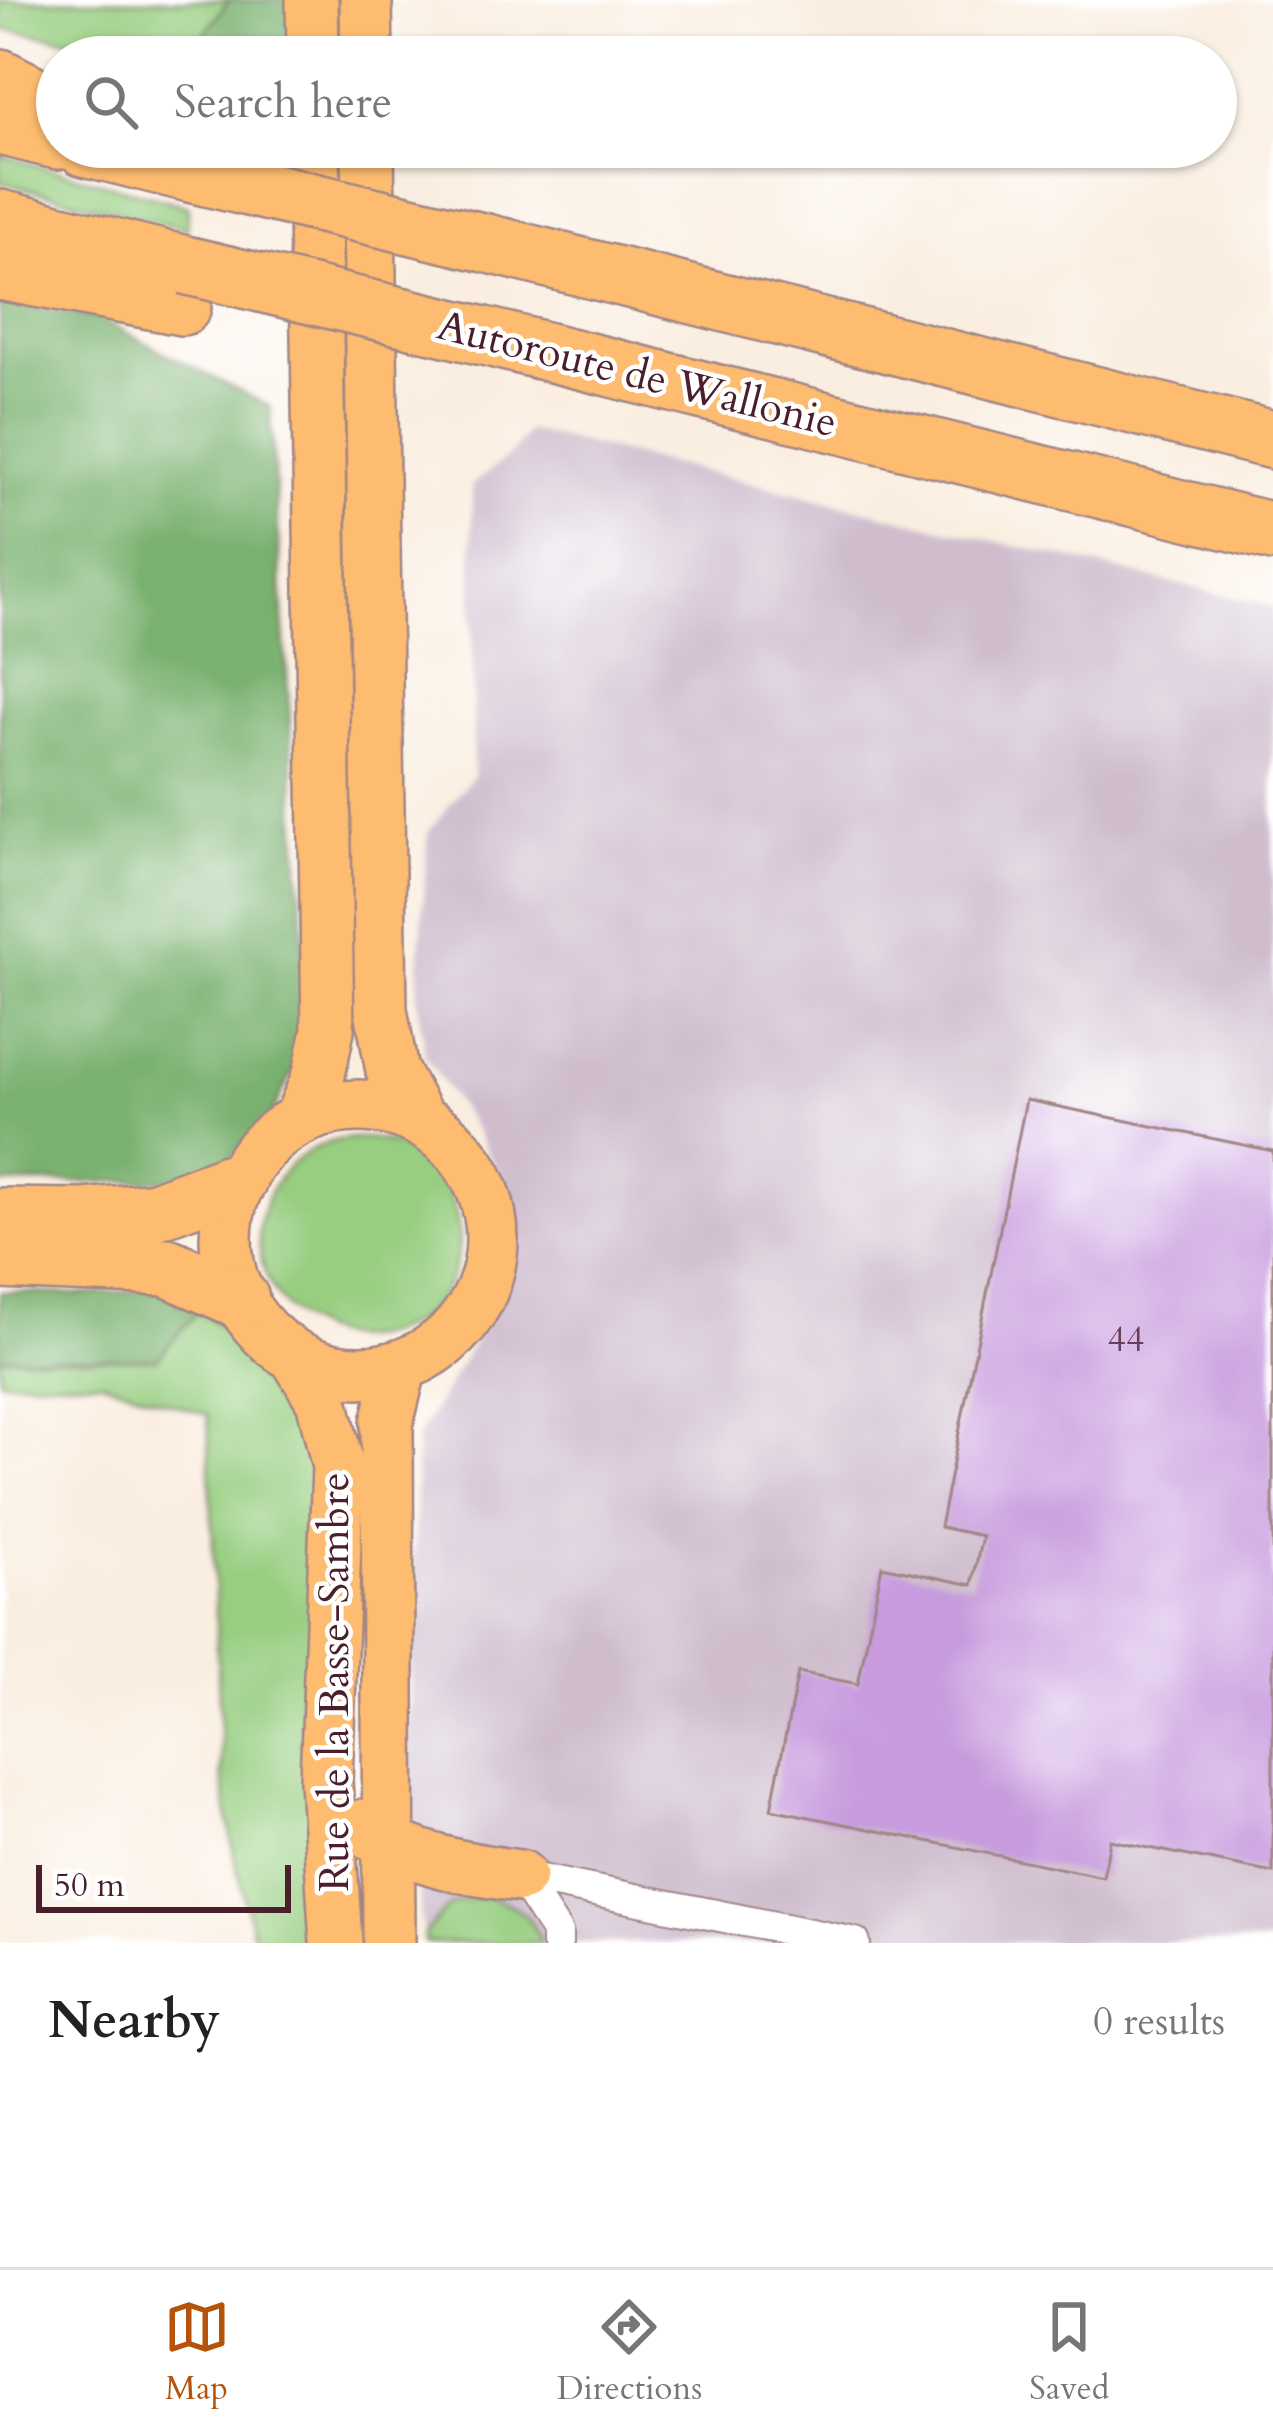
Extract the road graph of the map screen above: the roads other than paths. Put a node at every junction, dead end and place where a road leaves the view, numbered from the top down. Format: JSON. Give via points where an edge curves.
{"nodes":[{"id":1,"x":312,"y":0,"type":"edge"},
{"id":2,"x":366,"y":0,"type":"edge"},
{"id":3,"x":313,"y":36,"type":"edge"},
{"id":4,"x":367,"y":36,"type":"edge"},
{"id":5,"x":0,"y":78,"type":"edge"},
{"id":6,"x":36,"y":96,"type":"edge"},
{"id":7,"x":0,"y":126,"type":"edge"},
{"id":8,"x":36,"y":135,"type":"edge"},
{"id":9,"x":170,"y":168,"type":"edge"},
{"id":10,"x":180,"y":168,"type":"edge"},
{"id":11,"x":314,"y":168,"type":"edge"},
{"id":12,"x":368,"y":168,"type":"edge"},
{"id":13,"x":190,"y":173,"type":"junction"},
{"id":14,"x":0,"y":219,"type":"edge"},
{"id":15,"x":0,"y":271,"type":"edge"},
{"id":16,"x":183,"y":285,"type":"junction"},
{"id":17,"x":1273,"y":440,"type":"edge"},
{"id":18,"x":1273,"y":532,"type":"edge"},
{"id":19,"x":300,"y":1119,"type":"junction"},
{"id":20,"x":419,"y":1120,"type":"junction"},
{"id":21,"x":238,"y":1180,"type":"junction"},
{"id":22,"x":0,"y":1217,"type":"edge"},
{"id":23,"x":0,"y":1260,"type":"edge"},
{"id":24,"x":239,"y":1298,"type":"junction"},
{"id":25,"x":296,"y":1357,"type":"junction"},
{"id":26,"x":401,"y":1366,"type":"junction"},
{"id":27,"x":338,"y":1466,"type":"junction"},
{"id":28,"x":388,"y":1844,"type":"junction"},
{"id":29,"x":458,"y":1869,"type":"junction"},
{"id":30,"x":520,"y":1876,"type":"junction"},
{"id":31,"x":336,"y":1943,"type":"edge"},
{"id":32,"x":389,"y":1943,"type":"edge"},
{"id":33,"x":417,"y":1943,"type":"edge"},
{"id":34,"x":557,"y":1943,"type":"edge"},
{"id":35,"x":855,"y":1943,"type":"edge"}],
"edges":[{"from":1,"to":3,"type":"highway"},
{"from":2,"to":4,"type":"highway"},
{"from":5,"to":6,"type":"highway"},
{"from":7,"to":8,"type":"highway"},
{"from":9,"to":13,"type":"highway"},
{"from":10,"to":13,"type":"highway"},
{"from":11,"to":19,"type":"highway","via":[[328,1030]]},
{"from":12,"to":20,"type":"highway","via":[[381,1010],[392,1071]]},
{"from":13,"to":17,"type":"highway","bridge":true},
{"from":14,"to":16,"type":"highway","name":"Autoroute de Wallonie"},
{"from":15,"to":16,"type":"highway"},
{"from":16,"to":18,"type":"highway","name":"Autoroute de Wallonie","bridge":true,"via":[[484,336]]},
{"from":19,"to":20,"type":"highway","via":[[339,1107],[380,1107]]},
{"from":19,"to":21,"type":"highway","via":[[264,1145]]},
{"from":20,"to":26,"type":"highway","via":[[455,1146],[481,1183],[492,1226],[489,1271],[471,1312],[441,1345]]},
{"from":21,"to":22,"type":"highway","via":[[155,1211]]},
{"from":21,"to":24,"type":"highway","via":[[226,1220]]},
{"from":23,"to":24,"type":"highway","via":[[167,1267]]},
{"from":24,"to":25,"type":"highway","via":[[263,1332]]},
{"from":25,"to":26,"type":"highway","via":[[330,1369]]},
{"from":25,"to":27,"type":"highway","name":"Rue de la Basse-Sambre","via":[[322,1400]]},
{"from":26,"to":28,"type":"highway","name":"Rue de la Basse-Sambre","via":[[387,1423]]},
{"from":27,"to":28,"type":"highway","via":[[353,1777],[365,1831]]},
{"from":27,"to":31,"type":"highway","name":"Rue de la Basse-Sambre","via":[[326,1781]]},
{"from":28,"to":29,"type":"highway"},
{"from":28,"to":32,"type":"highway","name":"Rue de la Basse-Sambre"},
{"from":29,"to":30,"type":"highway"},
{"from":29,"to":33,"type":"highway","via":[[417,1908]]},
{"from":30,"to":34,"type":"street"},
{"from":30,"to":35,"type":"street"}]}
